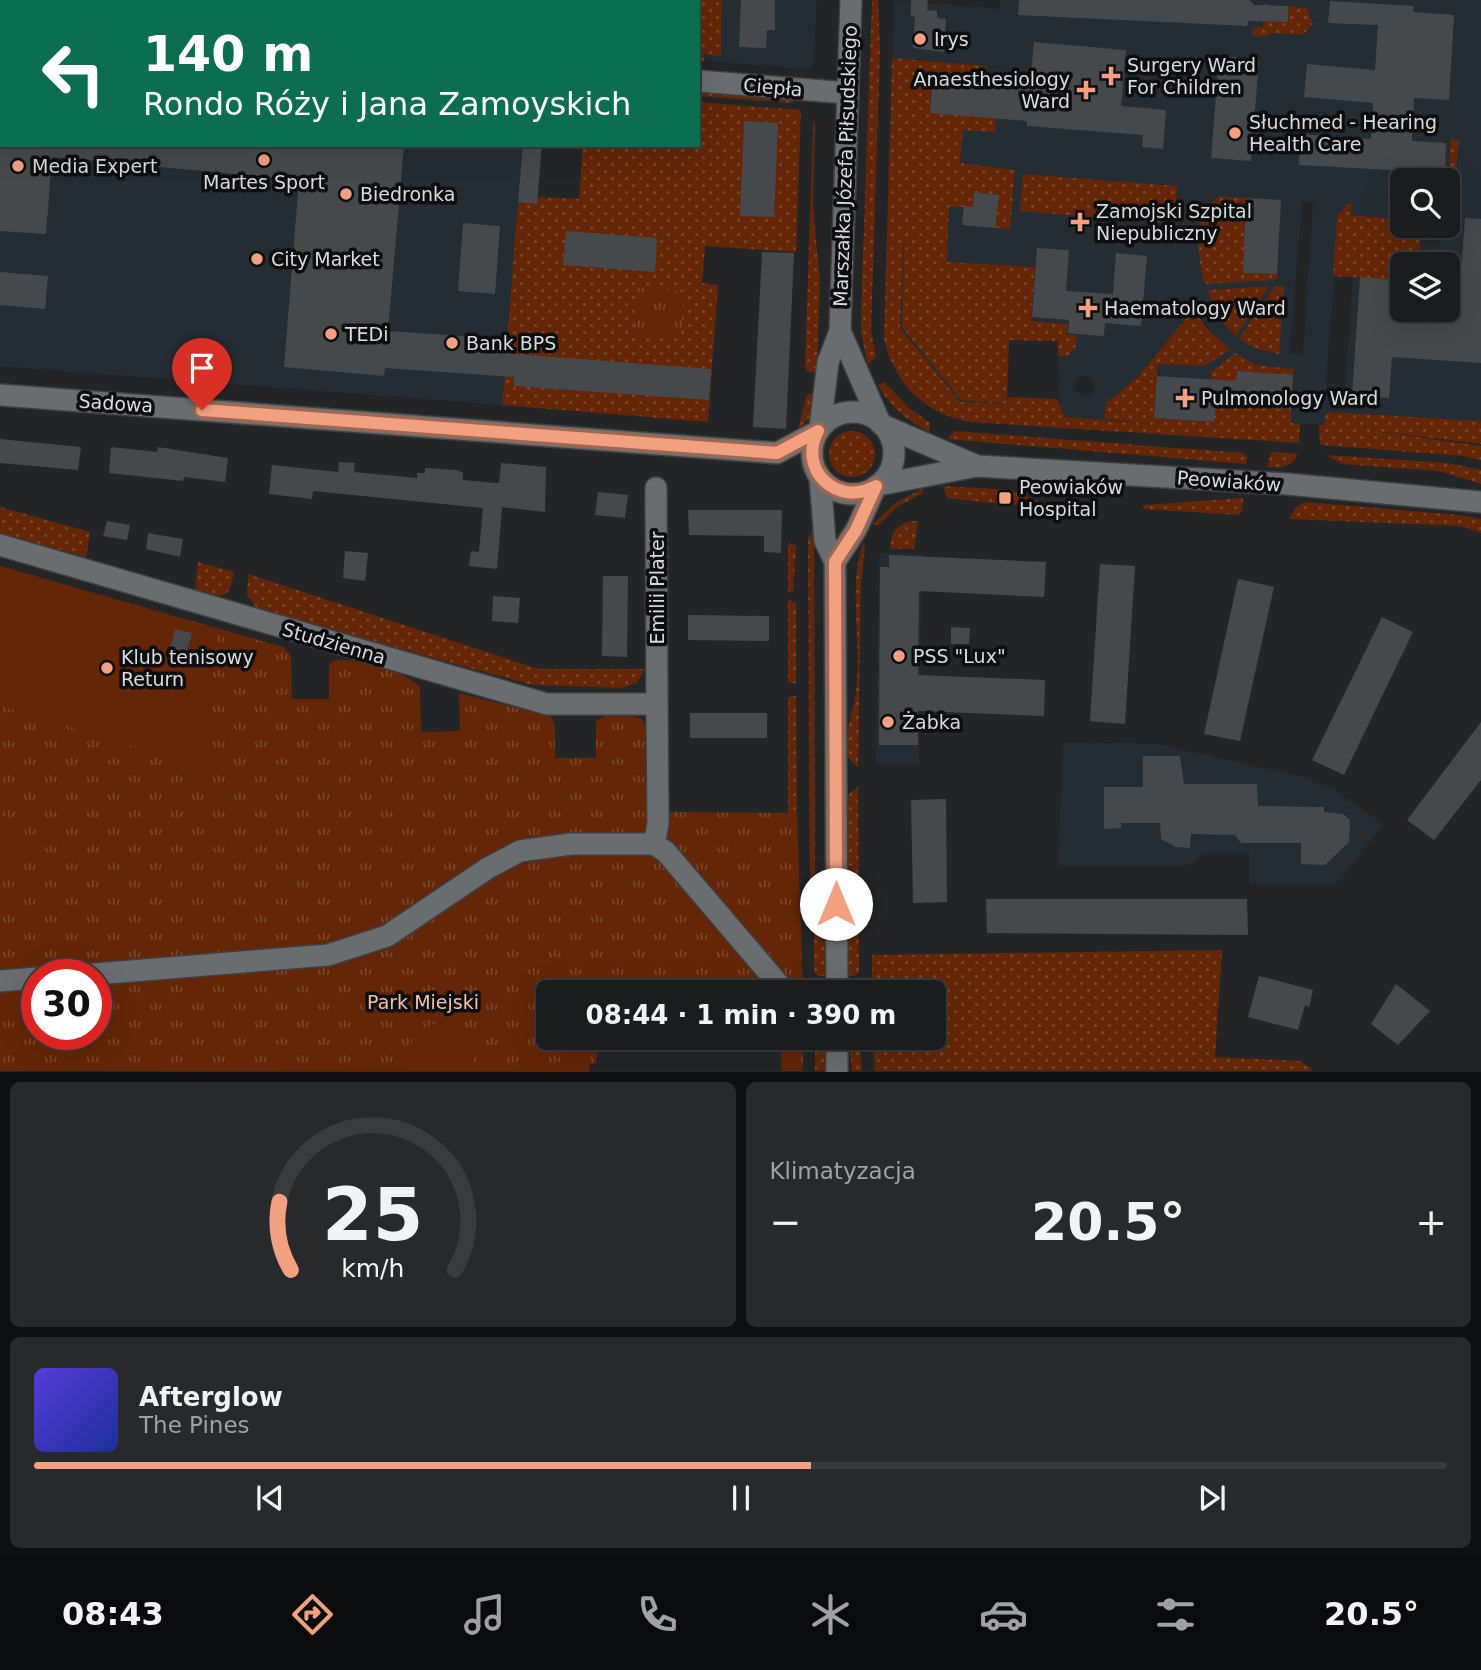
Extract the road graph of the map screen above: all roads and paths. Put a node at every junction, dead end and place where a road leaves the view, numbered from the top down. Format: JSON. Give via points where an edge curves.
{"nodes":[{"id":1,"x":851,"y":0,"type":"edge"},
{"id":2,"x":700,"y":81,"type":"edge"},
{"id":3,"x":848,"y":93,"type":"junction"},
{"id":4,"x":840,"y":331,"type":"junction"},
{"id":5,"x":0,"y":395,"type":"edge"},
{"id":6,"x":881,"y":424,"type":"junction"},
{"id":7,"x":819,"y":429,"type":"junction"},
{"id":8,"x":777,"y":453,"type":"junction"},
{"id":9,"x":977,"y":466,"type":"junction"},
{"id":10,"x":819,"y":476,"type":"junction"},
{"id":11,"x":877,"y":485,"type":"junction"},
{"id":12,"x":656,"y":488,"type":"dead end"},
{"id":13,"x":1481,"y":502,"type":"edge"},
{"id":14,"x":0,"y":545,"type":"edge"},
{"id":15,"x":835,"y":562,"type":"junction"},
{"id":16,"x":657,"y":696,"type":"junction"},
{"id":17,"x":654,"y":844,"type":"junction"},
{"id":18,"x":112,"y":973,"type":"edge"},
{"id":19,"x":21,"y":979,"type":"edge"},
{"id":20,"x":775,"y":980,"type":"edge"},
{"id":21,"x":837,"y":980,"type":"edge"},
{"id":22,"x":0,"y":981,"type":"edge"},
{"id":23,"x":837,"y":1050,"type":"edge"},
{"id":24,"x":837,"y":1072,"type":"edge"}],
"edges":[{"from":1,"to":3,"type":"street","name":"Marszałka Józefa Piłsudskiego"},
{"from":2,"to":3,"type":"street","name":"Ciepła"},
{"from":3,"to":4,"type":"street","name":"Marszałka Józefa Piłsudskiego"},
{"from":4,"to":6,"type":"street","name":"Marszałka Józefa Piłsudskiego"},
{"from":4,"to":7,"type":"street","name":"Marszałka Józefa Piłsudskiego","via":[[828,362]]},
{"from":5,"to":8,"type":"street","name":"Sadowa"},
{"from":6,"to":7,"type":"street","via":[[863,413],[844,413]]},
{"from":6,"to":9,"type":"street","name":"Peowiaków"},
{"from":6,"to":11,"type":"street","via":[[892,441],[893,460]]},
{"from":7,"to":8,"type":"street"},
{"from":7,"to":10,"type":"street","via":[[812,448]]},
{"from":8,"to":10,"type":"street","name":"Sadowa"},
{"from":9,"to":11,"type":"street","name":"Peowiaków"},
{"from":9,"to":13,"type":"street","name":"Peowiaków","via":[[1287,484]]},
{"from":10,"to":11,"type":"street","via":[[833,489],[850,494]]},
{"from":10,"to":15,"type":"street","via":[[825,541]]},
{"from":11,"to":15,"type":"street"},
{"from":12,"to":16,"type":"street","name":"Emilii Plater"},
{"from":14,"to":16,"type":"street","name":"Studzienna","via":[[547,704]]},
{"from":15,"to":21,"type":"street"},
{"from":16,"to":17,"type":"street","name":"Emilii Plater","via":[[658,824]]},
{"from":17,"to":18,"type":"street","via":[[556,845],[520,851],[387,936],[328,955]]},
{"from":17,"to":20,"type":"street","via":[[674,861]]},
{"from":19,"to":22,"type":"street"},
{"from":23,"to":24,"type":"street"}]}
